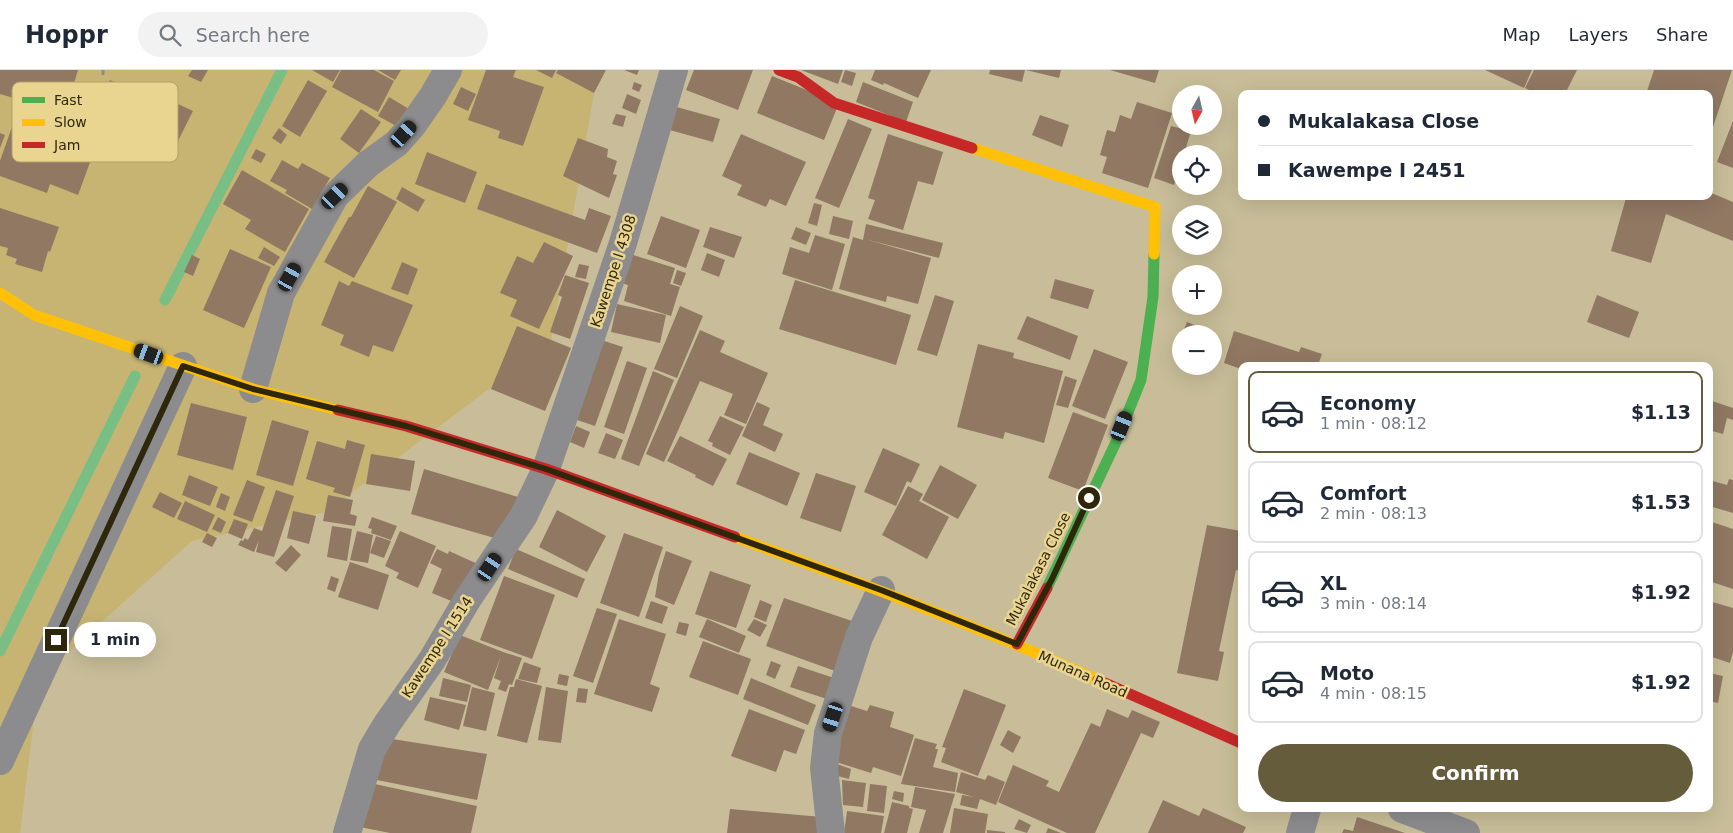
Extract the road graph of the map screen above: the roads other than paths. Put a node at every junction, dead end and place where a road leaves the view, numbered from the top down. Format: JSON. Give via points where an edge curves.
{"nodes":[{"id":1,"x":448,"y":70,"type":"edge"},
{"id":2,"x":674,"y":70,"type":"edge"},
{"id":3,"x":779,"y":70,"type":"edge"},
{"id":4,"x":0,"y":293,"type":"edge"},
{"id":5,"x":183,"y":366,"type":"junction"},
{"id":6,"x":253,"y":389,"type":"junction"},
{"id":7,"x":546,"y":469,"type":"junction"},
{"id":8,"x":881,"y":590,"type":"junction"},
{"id":9,"x":1017,"y":644,"type":"junction"},
{"id":10,"x":1238,"y":743,"type":"edge"},
{"id":11,"x":0,"y":761,"type":"edge"},
{"id":12,"x":1306,"y":812,"type":"edge"},
{"id":13,"x":1410,"y":812,"type":"edge"},
{"id":14,"x":347,"y":833,"type":"edge"},
{"id":15,"x":831,"y":833,"type":"edge"},
{"id":16,"x":1300,"y":833,"type":"edge"},
{"id":17,"x":1466,"y":833,"type":"edge"}],
"edges":[{"from":1,"to":6,"type":"street","via":[[433,96],[397,143],[368,164],[335,196],[281,293]]},
{"from":2,"to":7,"type":"street","name":"Kawempe I 4308","via":[[623,243]]},
{"from":3,"to":9,"type":"street","name":"Mukalakasa Close","via":[[798,77],[834,104],[1155,207],[1153,297],[1141,380],[1052,579]]},
{"from":4,"to":5,"type":"street","name":"Munana Road","via":[[34,315]]},
{"from":5,"to":6,"type":"street","name":"Munana Road"},
{"from":5,"to":11,"type":"street"},
{"from":6,"to":7,"type":"street","name":"Munana Road","via":[[406,426]]},
{"from":7,"to":8,"type":"street","name":"Munana Road"},
{"from":7,"to":14,"type":"street","name":"Kawempe I 1514","via":[[523,517],[372,749]]},
{"from":8,"to":9,"type":"street","name":"Munana Road"},
{"from":8,"to":15,"type":"street","via":[[859,637],[828,733],[824,768]]},
{"from":9,"to":10,"type":"street","name":"Munana Road"},
{"from":12,"to":16,"type":"street"},
{"from":13,"to":17,"type":"street"}]}
